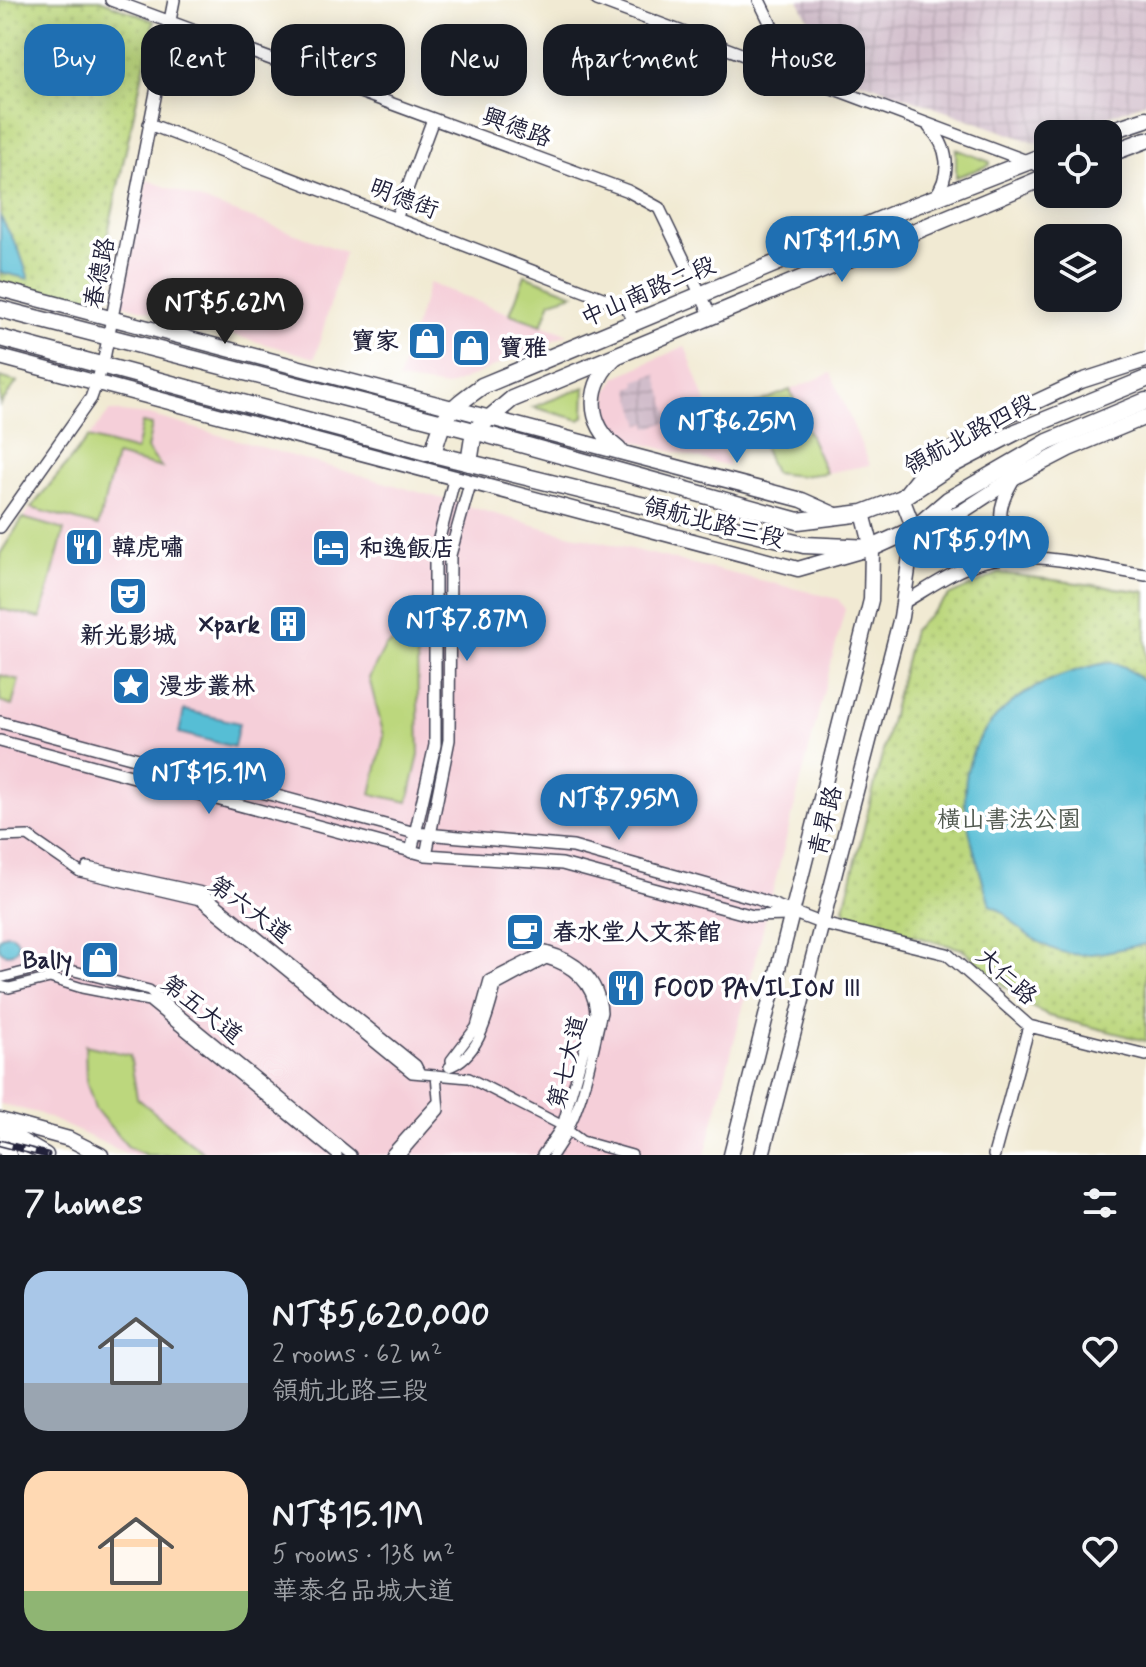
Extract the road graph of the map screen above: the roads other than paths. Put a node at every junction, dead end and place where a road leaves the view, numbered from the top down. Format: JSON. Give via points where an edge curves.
{"nodes":[{"id":1,"x":111,"y":0,"type":"edge"},
{"id":2,"x":174,"y":0,"type":"edge"},
{"id":3,"x":597,"y":0,"type":"edge"},
{"id":4,"x":759,"y":0,"type":"edge"},
{"id":5,"x":169,"y":22,"type":"junction"},
{"id":6,"x":771,"y":24,"type":"edge"},
{"id":7,"x":743,"y":55,"type":"edge"},
{"id":8,"x":854,"y":96,"type":"edge"},
{"id":9,"x":433,"y":119,"type":"junction"},
{"id":10,"x":1146,"y":119,"type":"edge"},
{"id":11,"x":926,"y":123,"type":"junction"},
{"id":12,"x":149,"y":124,"type":"junction"},
{"id":13,"x":1122,"y":127,"type":"edge"},
{"id":14,"x":1146,"y":140,"type":"edge"},
{"id":15,"x":1122,"y":149,"type":"edge"},
{"id":16,"x":1034,"y":159,"type":"edge"},
{"id":17,"x":1027,"y":161,"type":"junction"},
{"id":18,"x":1034,"y":164,"type":"edge"},
{"id":19,"x":1034,"y":182,"type":"edge"},
{"id":20,"x":934,"y":198,"type":"junction"},
{"id":21,"x":396,"y":219,"type":"junction"},
{"id":22,"x":0,"y":289,"type":"edge"},
{"id":23,"x":701,"y":295,"type":"junction"},
{"id":24,"x":0,"y":309,"type":"edge"},
{"id":25,"x":711,"y":316,"type":"junction"},
{"id":26,"x":113,"y":318,"type":"junction"},
{"id":27,"x":635,"y":322,"type":"junction"},
{"id":28,"x":109,"y":337,"type":"junction"},
{"id":29,"x":0,"y":338,"type":"edge"},
{"id":30,"x":620,"y":354,"type":"junction"},
{"id":31,"x":0,"y":357,"type":"edge"},
{"id":32,"x":1146,"y":360,"type":"edge"},
{"id":33,"x":103,"y":364,"type":"junction"},
{"id":34,"x":1146,"y":379,"type":"edge"},
{"id":35,"x":96,"y":382,"type":"junction"},
{"id":36,"x":1146,"y":401,"type":"edge"},
{"id":37,"x":455,"y":406,"type":"junction"},
{"id":38,"x":491,"y":417,"type":"junction"},
{"id":39,"x":1146,"y":417,"type":"edge"},
{"id":40,"x":441,"y":422,"type":"junction"},
{"id":41,"x":474,"y":431,"type":"junction"},
{"id":42,"x":623,"y":452,"type":"junction"},
{"id":43,"x":433,"y":454,"type":"junction"},
{"id":44,"x":469,"y":463,"type":"junction"},
{"id":45,"x":1015,"y":477,"type":"junction"},
{"id":46,"x":454,"y":480,"type":"junction"},
{"id":47,"x":470,"y":484,"type":"junction"},
{"id":48,"x":902,"y":498,"type":"junction"},
{"id":49,"x":863,"y":513,"type":"junction"},
{"id":50,"x":838,"y":516,"type":"junction"},
{"id":51,"x":0,"y":527,"type":"edge"},
{"id":52,"x":914,"y":529,"type":"junction"},
{"id":53,"x":872,"y":548,"type":"junction"},
{"id":54,"x":1025,"y":554,"type":"junction"},
{"id":55,"x":1041,"y":560,"type":"junction"},
{"id":56,"x":1146,"y":575,"type":"edge"},
{"id":57,"x":903,"y":603,"type":"junction"},
{"id":58,"x":0,"y":722,"type":"edge"},
{"id":59,"x":0,"y":741,"type":"edge"},
{"id":60,"x":0,"y":830,"type":"edge"},
{"id":61,"x":29,"y":833,"type":"junction"},
{"id":62,"x":415,"y":833,"type":"junction"},
{"id":63,"x":431,"y":836,"type":"junction"},
{"id":64,"x":0,"y":837,"type":"edge"},
{"id":65,"x":411,"y":852,"type":"junction"},
{"id":66,"x":426,"y":855,"type":"junction"},
{"id":67,"x":792,"y":915,"type":"junction"},
{"id":68,"x":823,"y":924,"type":"junction"},
{"id":69,"x":0,"y":978,"type":"edge"},
{"id":70,"x":0,"y":986,"type":"edge"},
{"id":71,"x":1029,"y":1026,"type":"junction"},
{"id":72,"x":1146,"y":1055,"type":"edge"},
{"id":73,"x":436,"y":1075,"type":"junction"},
{"id":74,"x":437,"y":1103,"type":"junction"},
{"id":75,"x":0,"y":1120,"type":"edge"},
{"id":76,"x":0,"y":1128,"type":"edge"},
{"id":77,"x":566,"y":1129,"type":"junction"},
{"id":78,"x":0,"y":1143,"type":"edge"},
{"id":79,"x":9,"y":1155,"type":"edge"},
{"id":80,"x":46,"y":1155,"type":"edge"},
{"id":81,"x":101,"y":1155,"type":"edge"},
{"id":82,"x":337,"y":1155,"type":"edge"},
{"id":83,"x":351,"y":1155,"type":"edge"},
{"id":84,"x":390,"y":1155,"type":"edge"},
{"id":85,"x":400,"y":1155,"type":"edge"},
{"id":86,"x":542,"y":1155,"type":"edge"},
{"id":87,"x":553,"y":1155,"type":"edge"},
{"id":88,"x":632,"y":1155,"type":"edge"},
{"id":89,"x":731,"y":1155,"type":"edge"},
{"id":90,"x":762,"y":1155,"type":"edge"},
{"id":91,"x":994,"y":1155,"type":"edge"}],
"edges":[{"from":1,"to":5,"type":"street","name":"興德路"},
{"from":2,"to":5,"type":"street","name":"春德路"},
{"from":3,"to":7,"type":"street"},
{"from":4,"to":6,"type":"street"},
{"from":5,"to":9,"type":"street","name":"興德路"},
{"from":5,"to":12,"type":"street","name":"春德路"},
{"from":8,"to":11,"type":"street"},
{"from":9,"to":21,"type":"street"},
{"from":9,"to":23,"type":"street","name":"興德路","via":[[628,191],[659,208]]},
{"from":10,"to":13,"type":"main road"},
{"from":11,"to":17,"type":"street"},
{"from":11,"to":20,"type":"street","via":[[942,139],[947,156],[942,186]]},
{"from":12,"to":21,"type":"street","name":"明德街"},
{"from":12,"to":26,"type":"street","name":"春德路"},
{"from":14,"to":15,"type":"main road"},
{"from":16,"to":17,"type":"main road","name":"中山南路二段"},
{"from":17,"to":18,"type":"street"},
{"from":17,"to":20,"type":"main road","name":"中山南路二段"},
{"from":19,"to":25,"type":"main road","name":"中山南路二段"},
{"from":20,"to":23,"type":"main road","name":"中山南路二段"},
{"from":21,"to":27,"type":"street","name":"明德街","via":[[626,307]]},
{"from":22,"to":26,"type":"street","name":"領航北路三段"},
{"from":23,"to":25,"type":"street","name":"興德路"},
{"from":23,"to":27,"type":"main road","name":"中山南路二段"},
{"from":24,"to":28,"type":"main road","name":"領航北路三段"},
{"from":25,"to":30,"type":"main road","name":"中山南路二段"},
{"from":26,"to":28,"type":"street","name":"春德路"},
{"from":26,"to":37,"type":"street","name":"領航北路三段"},
{"from":27,"to":37,"type":"main road","name":"中山南路二段","via":[[482,386]]},
{"from":28,"to":33,"type":"street","name":"春德路"},
{"from":28,"to":40,"type":"main road","name":"領航北路三段"},
{"from":29,"to":33,"type":"main road","name":"領航北路三段"},
{"from":30,"to":38,"type":"main road","name":"中山南路二段","via":[[512,399]]},
{"from":30,"to":42,"type":"street","via":[[596,382],[592,403],[608,441]]},
{"from":31,"to":35,"type":"street","name":"領航北路三段"},
{"from":32,"to":48,"type":"street","name":"領航北路四段","via":[[1081,381],[1006,416],[929,464]]},
{"from":33,"to":35,"type":"street","name":"春德路"},
{"from":33,"to":43,"type":"main road","name":"領航北路三段"},
{"from":34,"to":48,"type":"main road","name":"領航北路四段","via":[[1016,432]]},
{"from":35,"to":46,"type":"street","name":"領航北路三段"},
{"from":35,"to":51,"type":"street","name":"春德路","via":[[89,400]]},
{"from":36,"to":52,"type":"main road","name":"領航北路四段","via":[[1048,442],[948,500]]},
{"from":37,"to":38,"type":"street","name":"領航北路三段"},
{"from":37,"to":40,"type":"main road","name":"中山南路二段"},
{"from":38,"to":41,"type":"main road","name":"中山南路二段"},
{"from":38,"to":42,"type":"street","name":"領航北路三段"},
{"from":39,"to":45,"type":"street","name":"領航北路四段"},
{"from":40,"to":41,"type":"main road","name":"領航北路三段"},
{"from":40,"to":43,"type":"main road","name":"中山南路二段"},
{"from":41,"to":44,"type":"main road"},
{"from":41,"to":50,"type":"main road","name":"領航北路三段","via":[[798,521]]},
{"from":42,"to":50,"type":"street","name":"領航北路三段","via":[[802,500]]},
{"from":43,"to":44,"type":"main road","name":"領航北路三段"},
{"from":43,"to":46,"type":"street"},
{"from":44,"to":47,"type":"street"},
{"from":44,"to":53,"type":"main road","name":"領航北路三段","via":[[792,544]]},
{"from":45,"to":52,"type":"street","name":"領航北路四段","via":[[960,513]]},
{"from":45,"to":54,"type":"street","via":[[1000,503],[1001,521]]},
{"from":46,"to":47,"type":"street","name":"領航北路三段"},
{"from":46,"to":62,"type":"street","via":[[435,554],[435,745]]},
{"from":47,"to":53,"type":"street","name":"領航北路三段","via":[[798,569]]},
{"from":47,"to":63,"type":"street","via":[[450,555],[449,740]]},
{"from":48,"to":49,"type":"main road","name":"領航北路三段"},
{"from":48,"to":52,"type":"street","name":"青昇路"},
{"from":49,"to":50,"type":"main road","name":"領航北路三段"},
{"from":49,"to":53,"type":"street","name":"青昇路"},
{"from":52,"to":53,"type":"main road","name":"領航北路四段"},
{"from":52,"to":54,"type":"street"},
{"from":52,"to":57,"type":"street","name":"青昇路"},
{"from":53,"to":67,"type":"street","name":"青昇路","via":[[871,600]]},
{"from":54,"to":55,"type":"street"},
{"from":55,"to":56,"type":"street"},
{"from":55,"to":57,"type":"street","via":[[983,561]]},
{"from":57,"to":68,"type":"street","name":"青昇路"},
{"from":58,"to":62,"type":"street"},
{"from":59,"to":65,"type":"street"},
{"from":60,"to":61,"type":"street"},
{"from":61,"to":64,"type":"street"},
{"from":61,"to":73,"type":"street","name":"第六大道","via":[[81,866],[202,892],[419,1071]]},
{"from":62,"to":63,"type":"street"},
{"from":62,"to":65,"type":"street"},
{"from":63,"to":66,"type":"street"},
{"from":63,"to":67,"type":"street","via":[[573,847],[758,899]]},
{"from":65,"to":66,"type":"street"},
{"from":66,"to":67,"type":"street","via":[[562,864],[753,916]]},
{"from":67,"to":68,"type":"street","name":"大仁路"},
{"from":67,"to":89,"type":"street","name":"青昇路"},
{"from":68,"to":71,"type":"street","name":"大仁路","via":[[947,954]]},
{"from":68,"to":90,"type":"street","name":"青昇路"},
{"from":69,"to":83,"type":"street","name":"第五大道","via":[[51,965],[149,990]]},
{"from":70,"to":82,"type":"street","name":"第五大道","via":[[50,978],[149,1001]]},
{"from":71,"to":72,"type":"street","name":"大仁路"},
{"from":71,"to":91,"type":"street"},
{"from":73,"to":74,"type":"street"},
{"from":73,"to":77,"type":"street","name":"第六大道","via":[[469,1078]]},
{"from":73,"to":77,"type":"street","name":"第七大道","via":[[452,1066],[476,1027],[489,980],[546,951],[574,959],[601,996],[602,1012]]},
{"from":74,"to":84,"type":"street"},
{"from":74,"to":85,"type":"street","via":[[439,1110]]},
{"from":75,"to":81,"type":"street","via":[[69,1139]]},
{"from":76,"to":80,"type":"street"},
{"from":77,"to":86,"type":"street"},
{"from":77,"to":87,"type":"street"},
{"from":77,"to":88,"type":"street","name":"第六大道","via":[[582,1141]]},
{"from":78,"to":79,"type":"street"}]}
